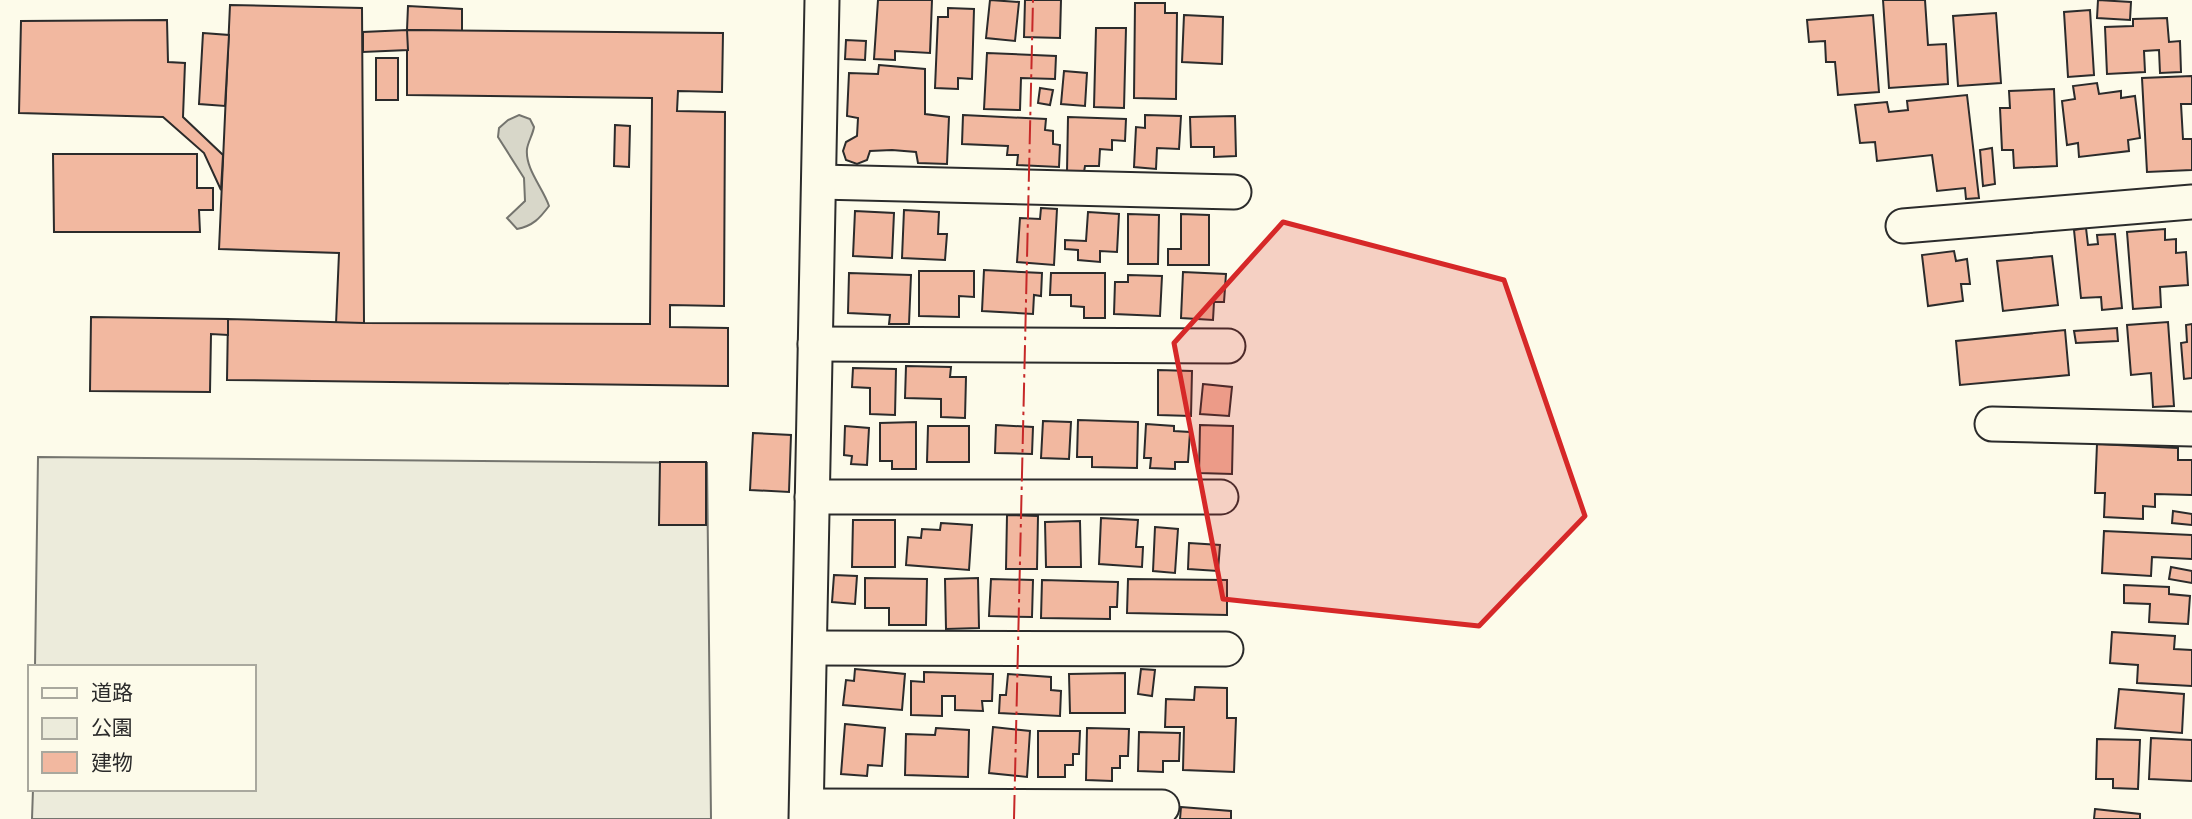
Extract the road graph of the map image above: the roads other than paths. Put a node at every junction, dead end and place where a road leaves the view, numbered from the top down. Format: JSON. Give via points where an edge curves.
{"nodes":[{"id":1,"x":822,"y":0,"type":"edge"},
{"id":2,"x":819,"y":182,"type":"junction"},
{"id":3,"x":1234,"y":192,"type":"dead end"},
{"id":4,"x":2192,"y":202,"type":"edge"},
{"id":5,"x":1903,"y":226,"type":"dead end"},
{"id":6,"x":815,"y":344,"type":"junction"},
{"id":7,"x":1228,"y":346,"type":"dead end"},
{"id":8,"x":1992,"y":424,"type":"dead end"},
{"id":9,"x":2192,"y":429,"type":"edge"},
{"id":10,"x":812,"y":497,"type":"junction"},
{"id":11,"x":1221,"y":497,"type":"dead end"},
{"id":12,"x":810,"y":648,"type":"junction"},
{"id":13,"x":1226,"y":649,"type":"dead end"},
{"id":14,"x":1162,"y":807,"type":"dead end"},
{"id":15,"x":806,"y":813,"type":"edge"}],
"edges":[{"from":1,"to":2,"type":"street"},
{"from":2,"to":3,"type":"street"},
{"from":2,"to":6,"type":"street"},
{"from":4,"to":5,"type":"street"},
{"from":6,"to":7,"type":"street"},
{"from":6,"to":10,"type":"street"},
{"from":8,"to":9,"type":"street"},
{"from":10,"to":11,"type":"street"},
{"from":10,"to":12,"type":"street"},
{"from":12,"to":13,"type":"street"},
{"from":12,"to":15,"type":"street"},
{"from":14,"to":15,"type":"street"}]}
